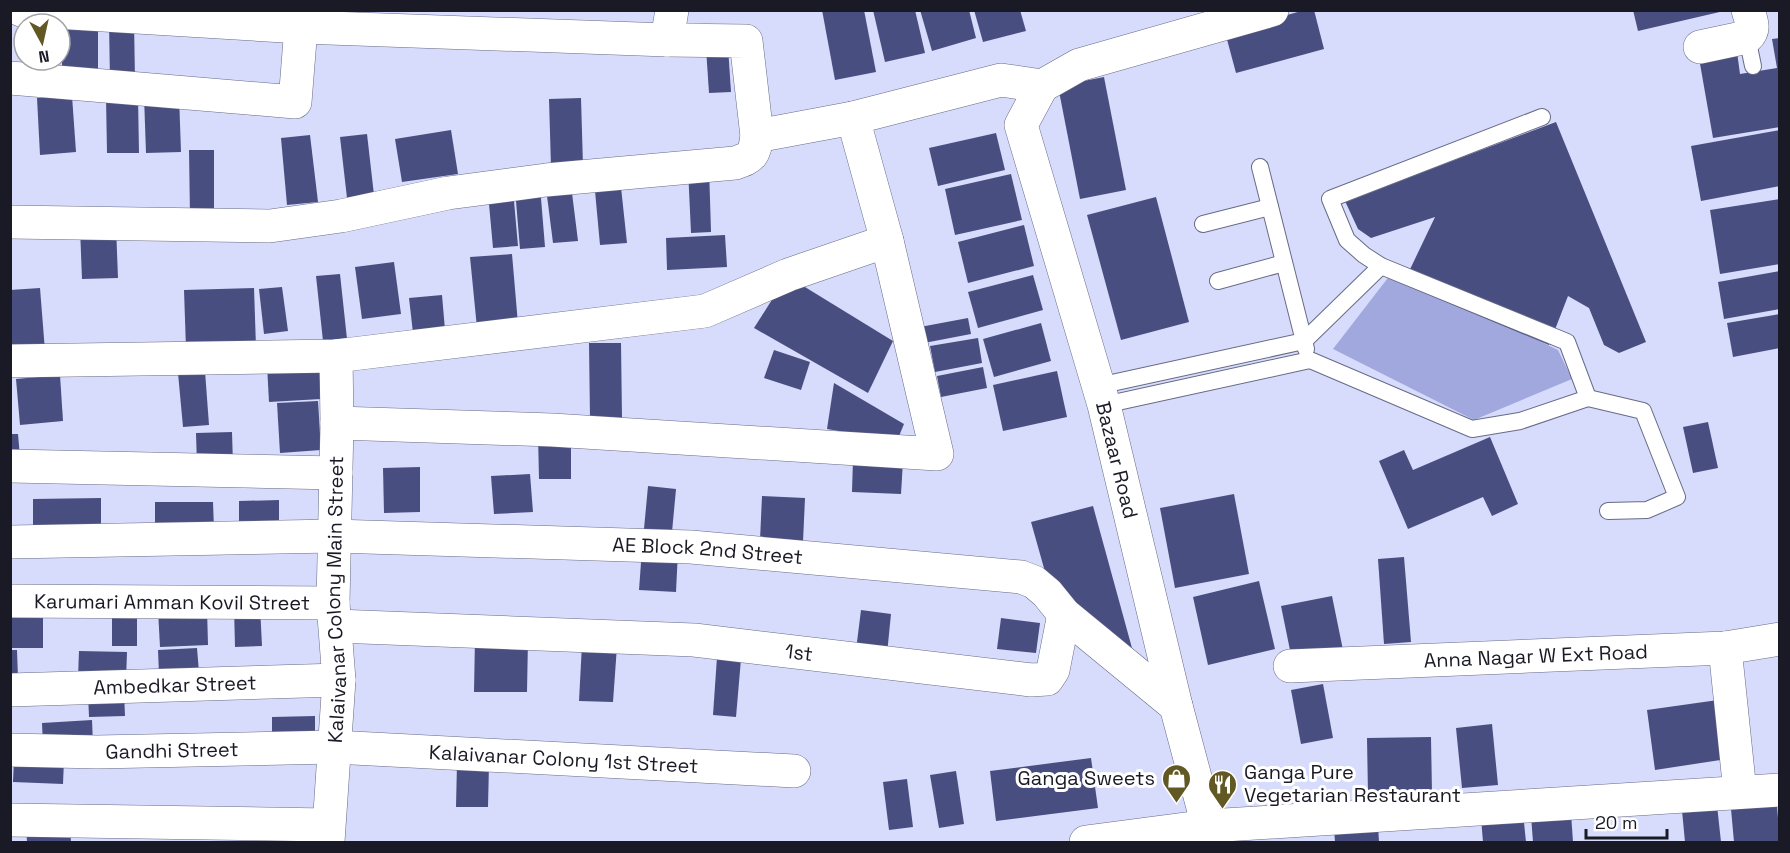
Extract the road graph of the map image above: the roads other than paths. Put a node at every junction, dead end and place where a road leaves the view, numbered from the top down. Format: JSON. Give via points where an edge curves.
{"nodes":[{"id":1,"x":21,"y":10,"type":"edge"},
{"id":2,"x":1272,"y":10,"type":"edge"},
{"id":3,"x":670,"y":25,"type":"edge"},
{"id":4,"x":301,"y":27,"type":"junction"},
{"id":5,"x":1750,"y":38,"type":"edge"},
{"id":6,"x":1700,"y":47,"type":"dead end"},
{"id":7,"x":10,"y":78,"type":"edge"},
{"id":8,"x":1042,"y":86,"type":"junction"},
{"id":9,"x":1542,"y":117,"type":"dead end"},
{"id":10,"x":853,"y":118,"type":"junction"},
{"id":11,"x":757,"y":136,"type":"junction"},
{"id":12,"x":1260,"y":167,"type":"dead end"},
{"id":13,"x":1270,"y":207,"type":"junction"},
{"id":14,"x":10,"y":222,"type":"edge"},
{"id":15,"x":1203,"y":224,"type":"dead end"},
{"id":16,"x":887,"y":241,"type":"junction"},
{"id":17,"x":1284,"y":263,"type":"junction"},
{"id":18,"x":1381,"y":266,"type":"junction"},
{"id":19,"x":1218,"y":281,"type":"dead end"},
{"id":20,"x":1304,"y":340,"type":"junction"},
{"id":21,"x":336,"y":356,"type":"junction"},
{"id":22,"x":1310,"y":360,"type":"junction"},
{"id":23,"x":10,"y":361,"type":"edge"},
{"id":24,"x":1101,"y":395,"type":"junction"},
{"id":25,"x":1588,"y":398,"type":"junction"},
{"id":26,"x":338,"y":423,"type":"junction"},
{"id":27,"x":10,"y":466,"type":"edge"},
{"id":28,"x":336,"y":473,"type":"junction"},
{"id":29,"x":1608,"y":511,"type":"dead end"},
{"id":30,"x":334,"y":536,"type":"junction"},
{"id":31,"x":10,"y":542,"type":"edge"},
{"id":32,"x":10,"y":601,"type":"edge"},
{"id":33,"x":335,"y":614,"type":"junction"},
{"id":34,"x":1064,"y":614,"type":"junction"},
{"id":35,"x":1779,"y":639,"type":"edge"},
{"id":36,"x":1725,"y":648,"type":"junction"},
{"id":37,"x":1290,"y":666,"type":"dead end"},
{"id":38,"x":339,"y":680,"type":"junction"},
{"id":39,"x":10,"y":690,"type":"edge"},
{"id":40,"x":1176,"y":706,"type":"junction"},
{"id":41,"x":334,"y":747,"type":"junction"},
{"id":42,"x":10,"y":750,"type":"edge"},
{"id":43,"x":794,"y":771,"type":"dead end"},
{"id":44,"x":1779,"y":790,"type":"edge"},
{"id":45,"x":1740,"y":792,"type":"junction"},
{"id":46,"x":10,"y":820,"type":"edge"},
{"id":47,"x":328,"y":834,"type":"edge"},
{"id":48,"x":1209,"y":834,"type":"edge"},
{"id":49,"x":1086,"y":843,"type":"edge"}],
"edges":[{"from":1,"to":4,"type":"street"},
{"from":2,"to":8,"type":"street","via":[[1079,65]]},
{"from":3,"to":4,"type":"street"},
{"from":3,"to":11,"type":"street","via":[[746,41]]},
{"from":4,"to":7,"type":"street","via":[[296,102]]},
{"from":5,"to":6,"type":"street"},
{"from":8,"to":10,"type":"street","via":[[1001,80]]},
{"from":8,"to":24,"type":"street","name":"Bazaar Road","via":[[1021,125]]},
{"from":9,"to":18,"type":"lane","via":[[1330,199],[1347,240]]},
{"from":10,"to":11,"type":"street"},
{"from":10,"to":16,"type":"street"},
{"from":11,"to":14,"type":"street","via":[[754,152],[735,163],[448,193],[341,216],[270,226]]},
{"from":12,"to":13,"type":"lane"},
{"from":13,"to":15,"type":"lane"},
{"from":13,"to":17,"type":"lane"},
{"from":16,"to":21,"type":"street","via":[[788,275],[705,311]]},
{"from":16,"to":26,"type":"street","via":[[937,454],[552,430]]},
{"from":17,"to":19,"type":"lane"},
{"from":17,"to":20,"type":"lane"},
{"from":18,"to":20,"type":"lane"},
{"from":18,"to":25,"type":"lane","via":[[1567,342]]},
{"from":20,"to":22,"type":"lane"},
{"from":20,"to":24,"type":"lane"},
{"from":21,"to":23,"type":"street"},
{"from":21,"to":26,"type":"street","name":"Kalaivanar Colony Main Street"},
{"from":22,"to":24,"type":"lane"},
{"from":22,"to":25,"type":"lane","via":[[1472,429],[1520,421]]},
{"from":24,"to":40,"type":"street","name":"Bazaar Road"},
{"from":25,"to":29,"type":"lane","via":[[1643,411],[1677,496],[1647,510]]},
{"from":26,"to":28,"type":"street","name":"Kalaivanar Colony Main Street"},
{"from":27,"to":28,"type":"street"},
{"from":28,"to":30,"type":"street","name":"Kalaivanar Colony Main Street"},
{"from":30,"to":31,"type":"street","name":"AE Block 2nd Street"},
{"from":30,"to":33,"type":"street","name":"Kalaivanar Colony Main Street"},
{"from":30,"to":34,"type":"street","name":"AE Block 2nd Street","via":[[691,546],[1021,577],[1047,593]]},
{"from":32,"to":33,"type":"street","name":"Karumari Amman Kovil Street"},
{"from":33,"to":34,"type":"street","name":"1st","via":[[694,640],[1031,680],[1047,679],[1053,670]]},
{"from":33,"to":38,"type":"street","name":"Kalaivanar Colony Main Street"},
{"from":34,"to":40,"type":"street"},
{"from":35,"to":36,"type":"street","name":"Anna Nagar W Ext Road"},
{"from":36,"to":37,"type":"street","name":"Anna Nagar W Ext Road"},
{"from":36,"to":45,"type":"street"},
{"from":38,"to":39,"type":"street","name":"Ambedkar Street"},
{"from":38,"to":41,"type":"street","name":"Kalaivanar Colony Main Street"},
{"from":40,"to":48,"type":"street","name":"Bazaar Road"},
{"from":41,"to":42,"type":"street","name":"Gandhi Street"},
{"from":41,"to":43,"type":"street","name":"Kalaivanar Colony 1st Street"},
{"from":41,"to":47,"type":"street","name":"Kalaivanar Colony Main Street"},
{"from":44,"to":45,"type":"street"},
{"from":45,"to":48,"type":"street"},
{"from":46,"to":47,"type":"street"},
{"from":48,"to":49,"type":"street"}]}
